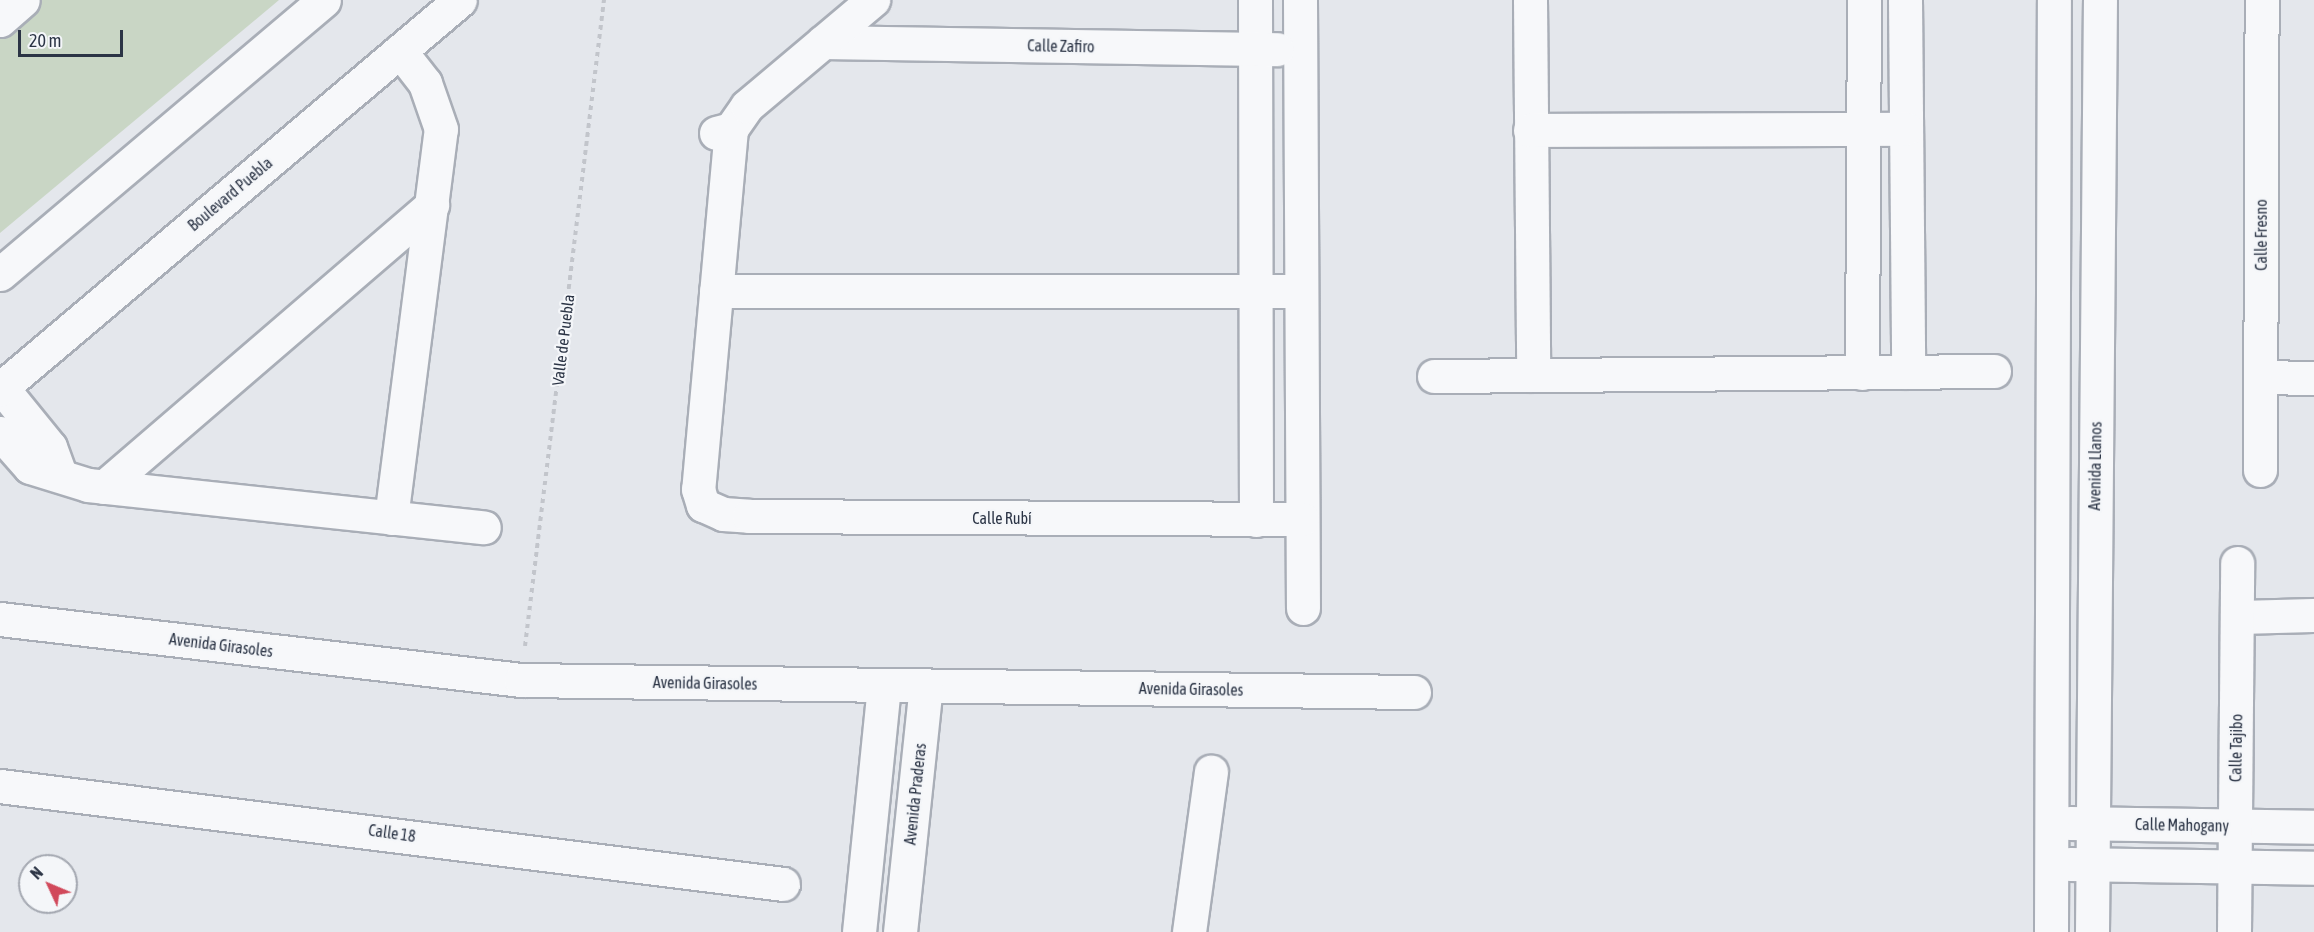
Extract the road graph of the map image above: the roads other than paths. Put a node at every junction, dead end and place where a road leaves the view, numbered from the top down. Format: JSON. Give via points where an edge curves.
{"nodes":[{"id":1,"x":324,"y":0,"type":"edge"},
{"id":2,"x":460,"y":0,"type":"edge"},
{"id":3,"x":873,"y":0,"type":"edge"},
{"id":4,"x":1255,"y":0,"type":"edge"},
{"id":5,"x":1300,"y":0,"type":"edge"},
{"id":6,"x":1530,"y":0,"type":"edge"},
{"id":7,"x":1864,"y":0,"type":"edge"},
{"id":8,"x":1905,"y":0,"type":"edge"},
{"id":9,"x":2054,"y":0,"type":"edge"},
{"id":10,"x":2100,"y":0,"type":"edge"},
{"id":11,"x":2262,"y":0,"type":"edge"},
{"id":12,"x":823,"y":42,"type":"junction"},
{"id":13,"x":1300,"y":49,"type":"junction"},
{"id":14,"x":1255,"y":50,"type":"junction"},
{"id":15,"x":400,"y":51,"type":"junction"},
{"id":16,"x":1863,"y":129,"type":"junction"},
{"id":17,"x":1906,"y":129,"type":"junction"},
{"id":18,"x":1530,"y":130,"type":"junction"},
{"id":19,"x":432,"y":205,"type":"junction"},
{"id":20,"x":0,"y":274,"type":"edge"},
{"id":21,"x":716,"y":291,"type":"junction"},
{"id":22,"x":1255,"y":291,"type":"junction"},
{"id":23,"x":1301,"y":291,"type":"junction"},
{"id":24,"x":1994,"y":371,"type":"dead end"},
{"id":25,"x":1908,"y":372,"type":"junction"},
{"id":26,"x":1863,"y":373,"type":"junction"},
{"id":27,"x":1533,"y":375,"type":"junction"},
{"id":28,"x":1434,"y":376,"type":"dead end"},
{"id":29,"x":2261,"y":377,"type":"junction"},
{"id":30,"x":2314,"y":378,"type":"edge"},
{"id":31,"x":1,"y":388,"type":"edge"},
{"id":32,"x":0,"y":433,"type":"edge"},
{"id":33,"x":2260,"y":470,"type":"dead end"},
{"id":34,"x":60,"y":474,"type":"junction"},
{"id":35,"x":104,"y":487,"type":"junction"},
{"id":36,"x":391,"y":518,"type":"junction"},
{"id":37,"x":1302,"y":519,"type":"junction"},
{"id":38,"x":1256,"y":520,"type":"junction"},
{"id":39,"x":484,"y":527,"type":"dead end"},
{"id":40,"x":2237,"y":563,"type":"dead end"},
{"id":41,"x":1303,"y":608,"type":"dead end"},
{"id":42,"x":2314,"y":615,"type":"edge"},
{"id":43,"x":2238,"y":617,"type":"junction"},
{"id":44,"x":0,"y":619,"type":"edge"},
{"id":45,"x":884,"y":686,"type":"junction"},
{"id":46,"x":926,"y":686,"type":"junction"},
{"id":47,"x":1414,"y":692,"type":"dead end"},
{"id":48,"x":1210,"y":772,"type":"dead end"},
{"id":49,"x":0,"y":786,"type":"edge"},
{"id":50,"x":2050,"y":822,"type":"junction"},
{"id":51,"x":2092,"y":823,"type":"junction"},
{"id":52,"x":2234,"y":826,"type":"junction"},
{"id":53,"x":2314,"y":827,"type":"edge"},
{"id":54,"x":2050,"y":863,"type":"junction"},
{"id":55,"x":2092,"y":864,"type":"junction"},
{"id":56,"x":2235,"y":868,"type":"junction"},
{"id":57,"x":2314,"y":868,"type":"edge"},
{"id":58,"x":783,"y":884,"type":"dead end"},
{"id":59,"x":863,"y":899,"type":"junction"},
{"id":60,"x":902,"y":917,"type":"edge"},
{"id":61,"x":859,"y":932,"type":"edge"},
{"id":62,"x":1189,"y":932,"type":"edge"},
{"id":63,"x":2051,"y":932,"type":"edge"},
{"id":64,"x":2092,"y":932,"type":"edge"},
{"id":65,"x":2234,"y":932,"type":"edge"}],
"edges":[{"from":1,"to":20,"type":"street"},
{"from":2,"to":15,"type":"street","name":"Boulevard Puebla"},
{"from":3,"to":12,"type":"street"},
{"from":4,"to":14,"type":"street"},
{"from":5,"to":13,"type":"street"},
{"from":6,"to":18,"type":"street"},
{"from":7,"to":16,"type":"street"},
{"from":8,"to":17,"type":"street"},
{"from":9,"to":50,"type":"street"},
{"from":10,"to":51,"type":"street","name":"Avenida Llanos"},
{"from":11,"to":29,"type":"street","name":"Calle Fresno"},
{"from":12,"to":14,"type":"street","name":"Calle Zafiro"},
{"from":12,"to":21,"type":"street","via":[[723,131]]},
{"from":13,"to":14,"type":"street","name":"Calle Zafiro"},
{"from":13,"to":23,"type":"street"},
{"from":14,"to":22,"type":"street"},
{"from":15,"to":19,"type":"street","via":[[425,83],[441,129]]},
{"from":15,"to":31,"type":"street","name":"Boulevard Puebla"},
{"from":16,"to":17,"type":"street"},
{"from":16,"to":18,"type":"street"},
{"from":16,"to":26,"type":"street"},
{"from":17,"to":25,"type":"street"},
{"from":18,"to":27,"type":"street"},
{"from":19,"to":35,"type":"street"},
{"from":19,"to":36,"type":"street"},
{"from":21,"to":22,"type":"street"},
{"from":21,"to":38,"type":"street","name":"Calle Rubí","via":[[698,489],[703,506],[723,514],[749,516]]},
{"from":22,"to":23,"type":"street"},
{"from":22,"to":38,"type":"street"},
{"from":23,"to":37,"type":"street"},
{"from":24,"to":25,"type":"street"},
{"from":25,"to":26,"type":"street"},
{"from":26,"to":27,"type":"street"},
{"from":27,"to":28,"type":"street"},
{"from":29,"to":30,"type":"street"},
{"from":29,"to":33,"type":"street","name":"Calle Fresno"},
{"from":31,"to":34,"type":"street","via":[[50,447]]},
{"from":32,"to":34,"type":"street","via":[[30,466]]},
{"from":34,"to":35,"type":"street"},
{"from":35,"to":36,"type":"street"},
{"from":36,"to":39,"type":"street"},
{"from":37,"to":38,"type":"street","name":"Calle Rubí"},
{"from":37,"to":41,"type":"street"},
{"from":40,"to":43,"type":"street","name":"Calle Tajibo"},
{"from":42,"to":43,"type":"street"},
{"from":43,"to":52,"type":"street","name":"Calle Tajibo"},
{"from":44,"to":45,"type":"street","name":"Avenida Girasoles","via":[[521,680]]},
{"from":45,"to":46,"type":"street","name":"Avenida Girasoles"},
{"from":45,"to":59,"type":"street"},
{"from":46,"to":47,"type":"street","name":"Avenida Girasoles"},
{"from":46,"to":60,"type":"street","name":"Avenida Praderas"},
{"from":48,"to":62,"type":"street"},
{"from":49,"to":58,"type":"street","name":"Calle 18"},
{"from":50,"to":51,"type":"street","name":"Calle Mahogany"},
{"from":50,"to":54,"type":"street"},
{"from":51,"to":52,"type":"street","name":"Calle Mahogany"},
{"from":51,"to":55,"type":"street","name":"Avenida Llanos"},
{"from":52,"to":53,"type":"street","name":"Calle Mahogany"},
{"from":52,"to":56,"type":"street","name":"Calle Tajibo"},
{"from":54,"to":55,"type":"street"},
{"from":54,"to":63,"type":"street"},
{"from":55,"to":56,"type":"street"},
{"from":55,"to":64,"type":"street","name":"Avenida Llanos"},
{"from":56,"to":57,"type":"street"},
{"from":56,"to":65,"type":"street","name":"Calle Tajibo"},
{"from":59,"to":60,"type":"street","name":"Avenida Praderas"},
{"from":59,"to":61,"type":"street"}]}
